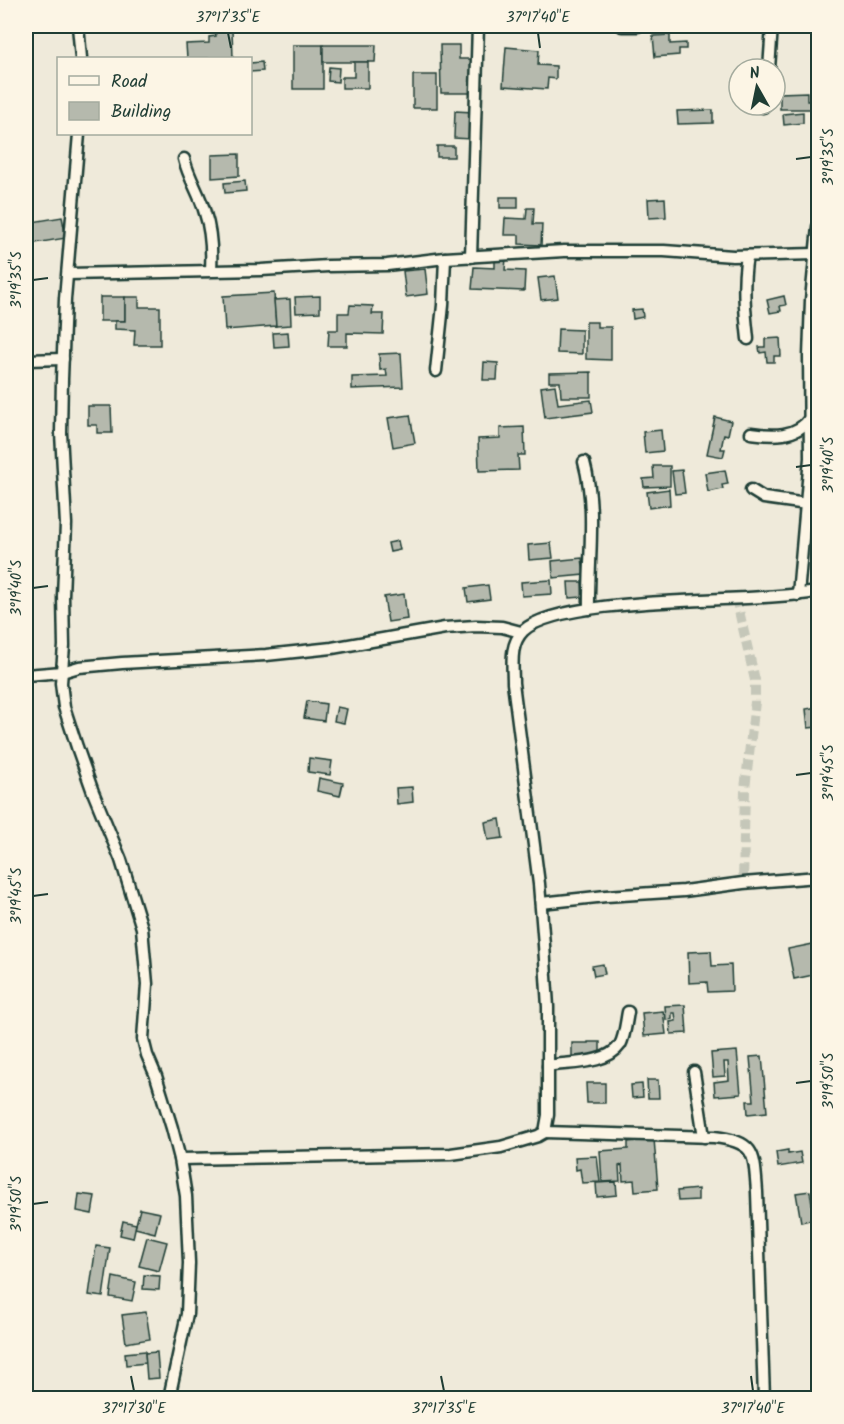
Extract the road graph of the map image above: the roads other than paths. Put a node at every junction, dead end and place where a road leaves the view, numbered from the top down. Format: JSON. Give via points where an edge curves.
{"nodes":[{"id":1,"x":78,"y":26,"type":"edge"},
{"id":2,"x":478,"y":26,"type":"edge"},
{"id":3,"x":622,"y":26,"type":"edge"},
{"id":4,"x":638,"y":26,"type":"edge"},
{"id":5,"x":772,"y":26,"type":"edge"},
{"id":6,"x":81,"y":57,"type":"edge"},
{"id":7,"x":770,"y":57,"type":"edge"},
{"id":8,"x":79,"y":135,"type":"edge"},
{"id":9,"x":184,"y":159,"type":"dead end"},
{"id":10,"x":819,"y":226,"type":"edge"},
{"id":11,"x":815,"y":254,"type":"junction"},
{"id":12,"x":747,"y":256,"type":"junction"},
{"id":13,"x":471,"y":257,"type":"junction"},
{"id":14,"x":445,"y":258,"type":"junction"},
{"id":15,"x":211,"y":270,"type":"junction"},
{"id":16,"x":68,"y":274,"type":"junction"},
{"id":17,"x":748,"y":339,"type":"dead end"},
{"id":18,"x":63,"y":359,"type":"junction"},
{"id":19,"x":26,"y":360,"type":"edge"},
{"id":20,"x":436,"y":371,"type":"dead end"},
{"id":21,"x":810,"y":418,"type":"junction"},
{"id":22,"x":750,"y":433,"type":"dead end"},
{"id":23,"x":584,"y":462,"type":"dead end"},
{"id":24,"x":751,"y":490,"type":"dead end"},
{"id":25,"x":807,"y":504,"type":"junction"},
{"id":26,"x":819,"y":592,"type":"edge"},
{"id":27,"x":798,"y":594,"type":"junction"},
{"id":28,"x":589,"y":609,"type":"junction"},
{"id":29,"x":521,"y":632,"type":"junction"},
{"id":30,"x":62,"y":672,"type":"junction"},
{"id":31,"x":26,"y":675,"type":"edge"},
{"id":32,"x":819,"y":877,"type":"edge"},
{"id":33,"x":541,"y":903,"type":"junction"},
{"id":34,"x":628,"y":1012,"type":"dead end"},
{"id":35,"x":548,"y":1066,"type":"junction"},
{"id":36,"x":694,"y":1072,"type":"dead end"},
{"id":37,"x":545,"y":1131,"type":"junction"},
{"id":38,"x":704,"y":1137,"type":"junction"},
{"id":39,"x":180,"y":1159,"type":"junction"},
{"id":40,"x":169,"y":1398,"type":"edge"},
{"id":41,"x":764,"y":1398,"type":"edge"}],
"edges":[{"from":1,"to":6,"type":"street"},
{"from":2,"to":13,"type":"street"},
{"from":3,"to":4,"type":"street"},
{"from":5,"to":7,"type":"street"},
{"from":8,"to":16,"type":"street"},
{"from":9,"to":15,"type":"street","via":[[206,213]]},
{"from":10,"to":11,"type":"street"},
{"from":11,"to":12,"type":"street"},
{"from":11,"to":21,"type":"street","via":[[808,357]]},
{"from":12,"to":13,"type":"street","via":[[614,250]]},
{"from":12,"to":17,"type":"street","via":[[744,292]]},
{"from":13,"to":14,"type":"street"},
{"from":14,"to":15,"type":"street","via":[[387,265]]},
{"from":14,"to":20,"type":"street"},
{"from":15,"to":16,"type":"street"},
{"from":16,"to":18,"type":"street"},
{"from":18,"to":19,"type":"street"},
{"from":18,"to":30,"type":"street","via":[[61,433],[66,524]]},
{"from":21,"to":22,"type":"street","via":[[790,433]]},
{"from":21,"to":25,"type":"street"},
{"from":23,"to":28,"type":"street","via":[[591,504]]},
{"from":24,"to":25,"type":"street","via":[[764,498]]},
{"from":25,"to":27,"type":"street"},
{"from":26,"to":27,"type":"street"},
{"from":27,"to":28,"type":"street"},
{"from":28,"to":29,"type":"street","via":[[533,623]]},
{"from":29,"to":30,"type":"street","via":[[501,627],[445,628],[332,648],[122,663]]},
{"from":29,"to":33,"type":"street","via":[[512,655],[513,683]]},
{"from":30,"to":31,"type":"street"},
{"from":30,"to":39,"type":"street","via":[[64,707],[142,928],[147,984],[143,1039]]},
{"from":32,"to":33,"type":"street"},
{"from":33,"to":35,"type":"street"},
{"from":34,"to":35,"type":"street","via":[[620,1044],[612,1052],[598,1059]]},
{"from":35,"to":37,"type":"street"},
{"from":36,"to":38,"type":"street"},
{"from":37,"to":38,"type":"street"},
{"from":37,"to":39,"type":"street","via":[[501,1148],[451,1154]]},
{"from":38,"to":41,"type":"street","via":[[745,1144],[753,1160]]},
{"from":39,"to":40,"type":"street","via":[[188,1225],[188,1294]]}]}
